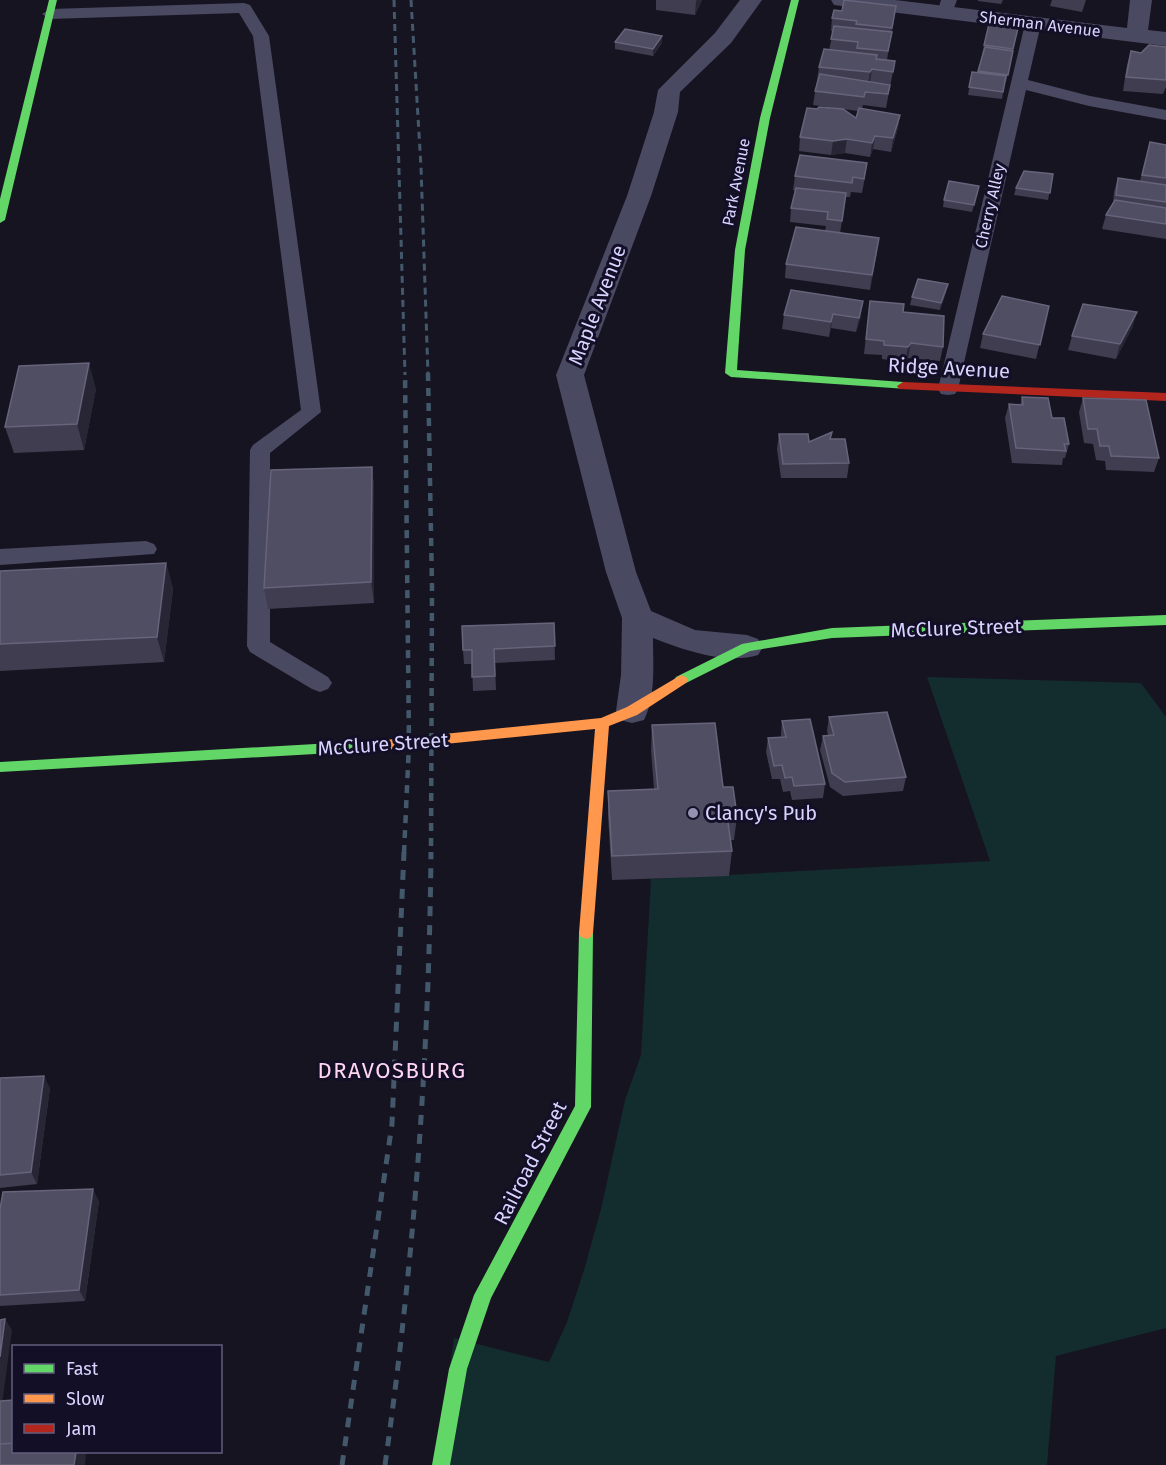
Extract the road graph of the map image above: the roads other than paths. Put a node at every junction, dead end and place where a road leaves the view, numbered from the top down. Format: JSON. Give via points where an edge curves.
{"nodes":[{"id":1,"x":751,"y":0,"type":"edge"},
{"id":2,"x":795,"y":0,"type":"edge"},
{"id":3,"x":842,"y":0,"type":"edge"},
{"id":4,"x":1142,"y":0,"type":"edge"},
{"id":5,"x":140,"y":6,"type":"edge"},
{"id":6,"x":52,"y":7,"type":"edge"},
{"id":7,"x":947,"y":7,"type":"edge"},
{"id":8,"x":1032,"y":24,"type":"junction"},
{"id":9,"x":1137,"y":36,"type":"junction"},
{"id":10,"x":1166,"y":39,"type":"edge"},
{"id":11,"x":1019,"y":83,"type":"junction"},
{"id":12,"x":1166,"y":115,"type":"edge"},
{"id":13,"x":0,"y":220,"type":"edge"},
{"id":14,"x":731,"y":373,"type":"joint"},
{"id":15,"x":948,"y":389,"type":"junction"},
{"id":16,"x":1166,"y":397,"type":"edge"},
{"id":17,"x":146,"y":549,"type":"dead end"},
{"id":18,"x":0,"y":557,"type":"edge"},
{"id":19,"x":638,"y":618,"type":"junction"},
{"id":20,"x":1166,"y":620,"type":"edge"},
{"id":21,"x":747,"y":647,"type":"junction"},
{"id":22,"x":320,"y":684,"type":"dead end"},
{"id":23,"x":632,"y":711,"type":"junction"},
{"id":24,"x":602,"y":723,"type":"junction"},
{"id":25,"x":0,"y":767,"type":"edge"},
{"id":26,"x":441,"y":1465,"type":"edge"}],
"edges":[{"from":1,"to":19,"type":"street","name":"Maple Avenue","via":[[723,38],[669,90],[666,112],[639,196],[570,375],[621,572]]},
{"from":2,"to":14,"type":"street","name":"Park Avenue","via":[[765,118],[740,250]]},
{"from":3,"to":7,"type":"street","name":"Sherman Avenue"},
{"from":4,"to":9,"type":"street"},
{"from":5,"to":6,"type":"lane"},
{"from":5,"to":22,"type":"lane","via":[[244,8],[261,36],[311,412],[260,450],[258,646]]},
{"from":6,"to":13,"type":"street"},
{"from":7,"to":8,"type":"street","name":"Sherman Avenue"},
{"from":8,"to":9,"type":"street","name":"Sherman Avenue"},
{"from":8,"to":11,"type":"lane","name":"Cherry Alley"},
{"from":9,"to":10,"type":"street","name":"Sherman Avenue"},
{"from":11,"to":12,"type":"lane"},
{"from":11,"to":15,"type":"lane","name":"Cherry Alley"},
{"from":14,"to":15,"type":"street","name":"Ridge Avenue"},
{"from":15,"to":16,"type":"street","name":"Ridge Avenue"},
{"from":17,"to":18,"type":"lane"},
{"from":19,"to":21,"type":"street","name":"McClure Street","via":[[691,641]]},
{"from":19,"to":23,"type":"street","name":"Maple Avenue","via":[[638,675]]},
{"from":20,"to":21,"type":"street","name":"McClure Street","via":[[832,633]]},
{"from":21,"to":23,"type":"street","name":"McClure Street","via":[[694,672]]},
{"from":23,"to":24,"type":"street","name":"McClure Street"},
{"from":24,"to":25,"type":"street","name":"McClure Street","via":[[415,743]]},
{"from":24,"to":26,"type":"street","name":"Railroad Street","via":[[585,952],[583,1107],[483,1295],[458,1369]]}]}
